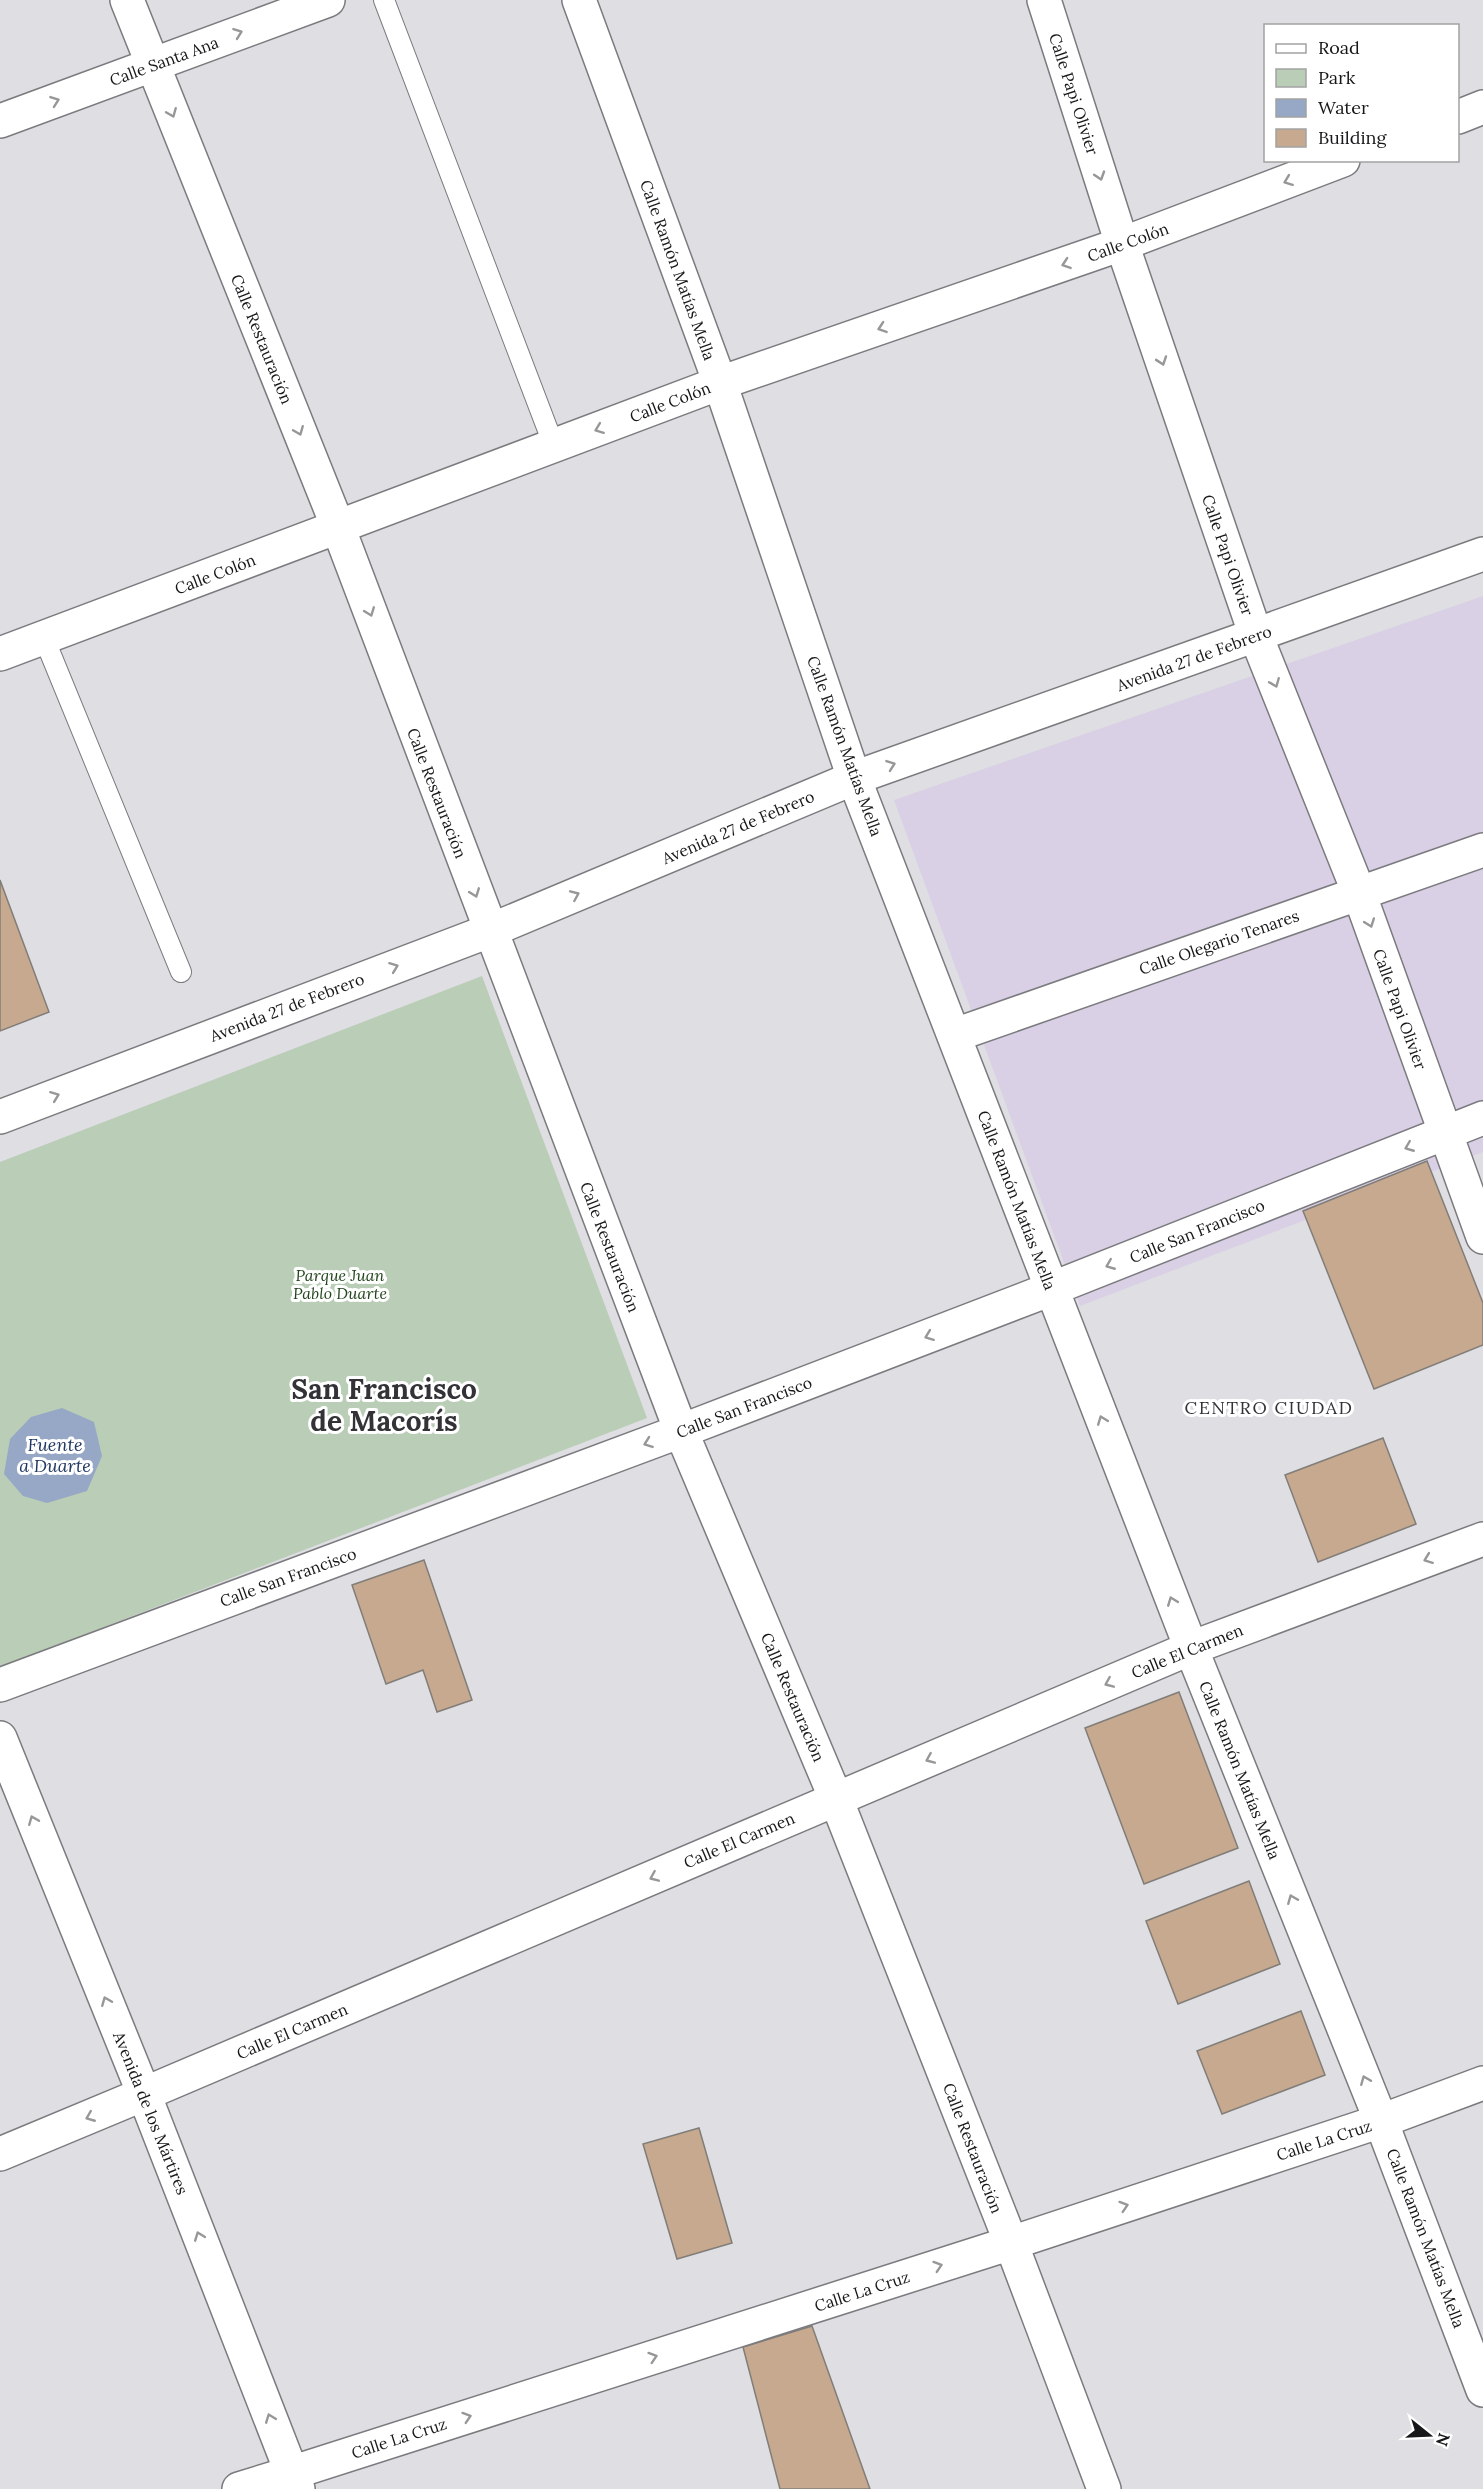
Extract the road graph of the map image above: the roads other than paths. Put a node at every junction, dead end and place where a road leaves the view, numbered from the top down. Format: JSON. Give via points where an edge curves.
{"nodes":[{"id":1,"x":128,"y":0,"type":"edge"},
{"id":2,"x":328,"y":0,"type":"edge"},
{"id":3,"x":384,"y":0,"type":"edge"},
{"id":4,"x":579,"y":0,"type":"edge"},
{"id":5,"x":1044,"y":0,"type":"edge"},
{"id":6,"x":152,"y":65,"type":"junction"},
{"id":7,"x":1483,"y":107,"type":"edge"},
{"id":8,"x":1459,"y":117,"type":"edge"},
{"id":9,"x":0,"y":121,"type":"edge"},
{"id":10,"x":1338,"y":162,"type":"edge"},
{"id":11,"x":1122,"y":244,"type":"junction"},
{"id":12,"x":720,"y":383,"type":"junction"},
{"id":13,"x":554,"y":446,"type":"junction"},
{"id":14,"x":338,"y":527,"type":"junction"},
{"id":15,"x":1483,"y":554,"type":"edge"},
{"id":16,"x":1256,"y":636,"type":"junction"},
{"id":17,"x":44,"y":638,"type":"junction"},
{"id":18,"x":0,"y":654,"type":"edge"},
{"id":19,"x":854,"y":778,"type":"junction"},
{"id":20,"x":1483,"y":850,"type":"edge"},
{"id":21,"x":1359,"y":893,"type":"junction"},
{"id":22,"x":489,"y":930,"type":"junction"},
{"id":23,"x":181,"y":972,"type":"dead end"},
{"id":24,"x":955,"y":1035,"type":"junction"},
{"id":25,"x":0,"y":1117,"type":"edge"},
{"id":26,"x":1483,"y":1118,"type":"edge"},
{"id":27,"x":1445,"y":1133,"type":"junction"},
{"id":28,"x":1483,"y":1237,"type":"edge"},
{"id":29,"x":1051,"y":1289,"type":"junction"},
{"id":30,"x":681,"y":1431,"type":"junction"},
{"id":31,"x":1483,"y":1539,"type":"edge"},
{"id":32,"x":1191,"y":1648,"type":"junction"},
{"id":33,"x":0,"y":1685,"type":"edge"},
{"id":34,"x":0,"y":1738,"type":"edge"},
{"id":35,"x":836,"y":1799,"type":"junction"},
{"id":36,"x":1483,"y":2083,"type":"edge"},
{"id":37,"x":144,"y":2094,"type":"junction"},
{"id":38,"x":1382,"y":2121,"type":"junction"},
{"id":39,"x":0,"y":2154,"type":"edge"},
{"id":40,"x":1011,"y":2243,"type":"junction"},
{"id":41,"x":1483,"y":2390,"type":"edge"},
{"id":42,"x":294,"y":2481,"type":"edge"},
{"id":43,"x":239,"y":2489,"type":"edge"},
{"id":44,"x":1104,"y":2489,"type":"edge"}],
"edges":[{"from":1,"to":6,"type":"street","name":"Calle Restauración"},
{"from":6,"to":2,"type":"street","name":"Calle Santa Ana","one_way":true},
{"from":3,"to":13,"type":"lane"},
{"from":4,"to":12,"type":"street","name":"Calle Ramón Matías Mella"},
{"from":5,"to":11,"type":"street","name":"Calle Papi Olivier","one_way":true},
{"from":9,"to":6,"type":"street","name":"Calle Santa Ana","one_way":true},
{"from":6,"to":14,"type":"street","name":"Calle Restauración","one_way":true},
{"from":7,"to":8,"type":"street"},
{"from":10,"to":11,"type":"street","name":"Calle Colón","one_way":true},
{"from":11,"to":12,"type":"street","name":"Calle Colón","one_way":true},
{"from":11,"to":16,"type":"street","name":"Calle Papi Olivier","one_way":true},
{"from":12,"to":13,"type":"street","name":"Calle Colón","one_way":true},
{"from":12,"to":19,"type":"street","name":"Calle Ramón Matías Mella"},
{"from":13,"to":14,"type":"street","name":"Calle Colón"},
{"from":14,"to":17,"type":"street","name":"Calle Colón"},
{"from":14,"to":22,"type":"street","name":"Calle Restauración","one_way":true},
{"from":15,"to":16,"type":"street","name":"Avenida 27 de Febrero"},
{"from":19,"to":16,"type":"street","name":"Avenida 27 de Febrero","one_way":true},
{"from":16,"to":21,"type":"street","name":"Calle Papi Olivier","one_way":true},
{"from":17,"to":18,"type":"street","name":"Calle Colón"},
{"from":17,"to":23,"type":"lane"},
{"from":22,"to":19,"type":"street","name":"Avenida 27 de Febrero","one_way":true},
{"from":19,"to":24,"type":"street","name":"Calle Ramón Matías Mella"},
{"from":20,"to":21,"type":"street","name":"Calle Olegario Tenares"},
{"from":21,"to":24,"type":"street","name":"Calle Olegario Tenares"},
{"from":21,"to":27,"type":"street","name":"Calle Papi Olivier","one_way":true},
{"from":25,"to":22,"type":"street","name":"Avenida 27 de Febrero","one_way":true},
{"from":22,"to":30,"type":"street","name":"Calle Restauración"},
{"from":24,"to":29,"type":"street","name":"Calle Ramón Matías Mella"},
{"from":26,"to":27,"type":"street","name":"Calle San Francisco"},
{"from":27,"to":28,"type":"street","name":"Calle Papi Olivier"},
{"from":27,"to":29,"type":"street","name":"Calle San Francisco","one_way":true},
{"from":29,"to":30,"type":"street","name":"Calle San Francisco","one_way":true},
{"from":32,"to":29,"type":"street","name":"Calle Ramón Matías Mella","one_way":true},
{"from":30,"to":33,"type":"street","name":"Calle San Francisco","one_way":true},
{"from":30,"to":35,"type":"street","name":"Calle Restauración"},
{"from":31,"to":32,"type":"street","name":"Calle El Carmen","one_way":true},
{"from":32,"to":35,"type":"street","name":"Calle El Carmen","one_way":true},
{"from":38,"to":32,"type":"street","name":"Calle Ramón Matías Mella","one_way":true},
{"from":37,"to":34,"type":"street","name":"Avenida de los Mártires","one_way":true},
{"from":35,"to":37,"type":"street","name":"Calle El Carmen","one_way":true},
{"from":35,"to":40,"type":"street","name":"Calle Restauración"},
{"from":36,"to":38,"type":"street","name":"Calle La Cruz"},
{"from":37,"to":39,"type":"street","name":"Calle El Carmen","one_way":true},
{"from":42,"to":37,"type":"street","name":"Avenida de los Mártires","one_way":true},
{"from":40,"to":38,"type":"street","name":"Calle La Cruz","one_way":true},
{"from":38,"to":41,"type":"street","name":"Calle Ramón Matías Mella"},
{"from":42,"to":40,"type":"street","name":"Calle La Cruz","one_way":true},
{"from":40,"to":44,"type":"street","name":"Calle Restauración"},
{"from":42,"to":43,"type":"street","name":"Calle La Cruz"}]}
